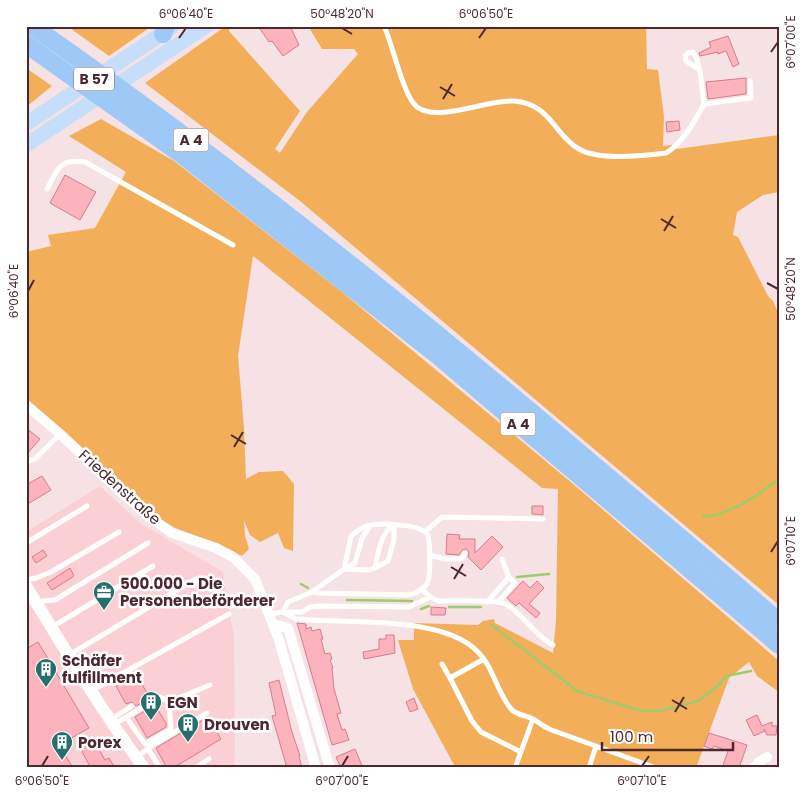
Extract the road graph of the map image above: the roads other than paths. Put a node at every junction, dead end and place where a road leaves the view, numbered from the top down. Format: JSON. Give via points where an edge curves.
{"nodes":[{"id":1,"x":32,"y":26,"type":"edge"},
{"id":2,"x":44,"y":26,"type":"edge"},
{"id":3,"x":206,"y":26,"type":"edge"},
{"id":4,"x":384,"y":26,"type":"edge"},
{"id":5,"x":167,"y":29,"type":"edge"},
{"id":6,"x":26,"y":44,"type":"edge"},
{"id":7,"x":71,"y":61,"type":"junction"},
{"id":8,"x":699,"y":69,"type":"dead end"},
{"id":9,"x":750,"y":81,"type":"dead end"},
{"id":10,"x":704,"y":104,"type":"junction"},
{"id":11,"x":26,"y":124,"type":"edge"},
{"id":12,"x":26,"y":145,"type":"edge"},
{"id":13,"x":236,"y":185,"type":"junction"},
{"id":14,"x":48,"y":189,"type":"dead end"},
{"id":15,"x":282,"y":220,"type":"junction"},
{"id":16,"x":233,"y":245,"type":"dead end"},
{"id":17,"x":26,"y":406,"type":"edge"},
{"id":18,"x":60,"y":434,"type":"junction"},
{"id":19,"x":26,"y":462,"type":"edge"},
{"id":20,"x":87,"y":506,"type":"dead end"},
{"id":21,"x":543,"y":518,"type":"dead end"},
{"id":22,"x":370,"y":524,"type":"junction"},
{"id":23,"x":394,"y":525,"type":"junction"},
{"id":24,"x":426,"y":531,"type":"junction"},
{"id":25,"x":119,"y":532,"type":"dead end"},
{"id":26,"x":26,"y":543,"type":"edge"},
{"id":27,"x":148,"y":543,"type":"dead end"},
{"id":28,"x":465,"y":553,"type":"dead end"},
{"id":29,"x":429,"y":555,"type":"junction"},
{"id":30,"x":502,"y":559,"type":"dead end"},
{"id":31,"x":154,"y":566,"type":"dead end"},
{"id":32,"x":375,"y":568,"type":"junction"},
{"id":33,"x":344,"y":569,"type":"junction"},
{"id":34,"x":509,"y":577,"type":"junction"},
{"id":35,"x":196,"y":579,"type":"dead end"},
{"id":36,"x":27,"y":586,"type":"edge"},
{"id":37,"x":422,"y":589,"type":"junction"},
{"id":38,"x":312,"y":592,"type":"junction"},
{"id":39,"x":430,"y":597,"type":"junction"},
{"id":40,"x":487,"y":602,"type":"junction"},
{"id":41,"x":498,"y":602,"type":"junction"},
{"id":42,"x":38,"y":604,"type":"junction"},
{"id":43,"x":283,"y":612,"type":"junction"},
{"id":44,"x":229,"y":614,"type":"dead end"},
{"id":45,"x":773,"y":618,"type":"edge"},
{"id":46,"x":272,"y":619,"type":"junction"},
{"id":47,"x":51,"y":627,"type":"junction"},
{"id":48,"x":553,"y":645,"type":"dead end"},
{"id":49,"x":779,"y":645,"type":"edge"},
{"id":50,"x":68,"y":655,"type":"junction"},
{"id":51,"x":484,"y":659,"type":"junction"},
{"id":52,"x":442,"y":664,"type":"dead end"},
{"id":53,"x":450,"y":678,"type":"junction"},
{"id":54,"x":210,"y":685,"type":"dead end"},
{"id":55,"x":91,"y":692,"type":"junction"},
{"id":56,"x":169,"y":702,"type":"junction"},
{"id":57,"x":132,"y":706,"type":"dead end"},
{"id":58,"x":207,"y":713,"type":"dead end"},
{"id":59,"x":126,"y":717,"type":"junction"},
{"id":60,"x":533,"y":719,"type":"junction"},
{"id":61,"x":111,"y":723,"type":"junction"},
{"id":62,"x":596,"y":746,"type":"junction"},
{"id":63,"x":148,"y":749,"type":"junction"},
{"id":64,"x":521,"y":752,"type":"junction"},
{"id":65,"x":136,"y":757,"type":"junction"},
{"id":66,"x":767,"y":757,"type":"dead end"},
{"id":67,"x":209,"y":759,"type":"dead end"},
{"id":68,"x":144,"y":768,"type":"edge"},
{"id":69,"x":160,"y":768,"type":"edge"},
{"id":70,"x":195,"y":768,"type":"edge"},
{"id":71,"x":316,"y":768,"type":"edge"},
{"id":72,"x":330,"y":768,"type":"edge"},
{"id":73,"x":515,"y":768,"type":"edge"},
{"id":74,"x":589,"y":768,"type":"edge"},
{"id":75,"x":656,"y":768,"type":"edge"},
{"id":76,"x":754,"y":768,"type":"edge"}],
"edges":[{"from":1,"to":7,"type":"highway","number":"A 4"},
{"from":2,"to":7,"type":"highway"},
{"from":3,"to":12,"type":"main road","number":"B 57"},
{"from":4,"to":10,"type":"lane","via":[[408,94],[418,107],[436,112],[494,102],[515,101],[530,105],[545,113],[574,146],[594,155],[666,153],[683,137]]},
{"from":5,"to":11,"type":"main road","number":"B 57"},
{"from":6,"to":7,"type":"highway","number":"A 4"},
{"from":7,"to":13,"type":"highway","number":"A 4","via":[[140,103]]},
{"from":7,"to":13,"type":"highway","number":"A 4","via":[[124,114],[182,154]]},
{"from":8,"to":10,"type":"lane"},
{"from":9,"to":10,"type":"lane","via":[[751,98]]},
{"from":13,"to":15,"type":"highway","number":"A 4"},
{"from":14,"to":16,"type":"lane","via":[[58,168],[65,162],[84,162]]},
{"from":15,"to":45,"type":"highway","number":"A 4","via":[[450,344]]},
{"from":15,"to":49,"type":"highway","number":"A 4"},
{"from":17,"to":18,"type":"street","name":"Friedenstraße"},
{"from":18,"to":19,"type":"lane","via":[[35,459]]},
{"from":18,"to":46,"type":"street","name":"Friedenstraße","via":[[148,516],[172,533],[233,557],[259,585]]},
{"from":20,"to":26,"type":"lane"},
{"from":21,"to":24,"type":"lane","via":[[448,517],[438,520]]},
{"from":22,"to":23,"type":"lane"},
{"from":22,"to":33,"type":"lane","via":[[355,563]]},
{"from":22,"to":33,"type":"lane","via":[[351,536]]},
{"from":23,"to":24,"type":"lane","via":[[416,526]]},
{"from":23,"to":32,"type":"lane","via":[[383,536]]},
{"from":23,"to":32,"type":"lane","via":[[388,561]]},
{"from":24,"to":29,"type":"lane"},
{"from":25,"to":36,"type":"lane"},
{"from":27,"to":42,"type":"lane","via":[[54,600]]},
{"from":28,"to":29,"type":"lane","via":[[462,560]]},
{"from":29,"to":37,"type":"lane","via":[[427,583]]},
{"from":30,"to":34,"type":"lane"},
{"from":31,"to":47,"type":"lane"},
{"from":32,"to":33,"type":"lane"},
{"from":33,"to":38,"type":"lane"},
{"from":34,"to":40,"type":"lane"},
{"from":34,"to":41,"type":"lane","via":[[515,583]]},
{"from":35,"to":50,"type":"lane"},
{"from":36,"to":42,"type":"street"},
{"from":37,"to":38,"type":"lane","via":[[410,594]]},
{"from":37,"to":39,"type":"lane"},
{"from":38,"to":43,"type":"lane","via":[[288,602]]},
{"from":39,"to":40,"type":"lane","via":[[439,601]]},
{"from":39,"to":43,"type":"lane","via":[[409,607],[318,606],[302,612]]},
{"from":40,"to":41,"type":"lane"},
{"from":41,"to":48,"type":"lane","via":[[515,611]]},
{"from":42,"to":47,"type":"street"},
{"from":43,"to":46,"type":"lane"},
{"from":43,"to":51,"type":"lane","via":[[302,620],[422,626],[459,639]]},
{"from":44,"to":55,"type":"lane"},
{"from":46,"to":71,"type":"street","name":"Friedenstraße"},
{"from":46,"to":72,"type":"street","via":[[288,628]]},
{"from":47,"to":50,"type":"street"},
{"from":50,"to":55,"type":"street"},
{"from":51,"to":53,"type":"lane"},
{"from":51,"to":60,"type":"lane","via":[[511,708]]},
{"from":52,"to":53,"type":"lane"},
{"from":53,"to":64,"type":"lane","via":[[481,732]]},
{"from":54,"to":56,"type":"lane"},
{"from":55,"to":61,"type":"street"},
{"from":56,"to":59,"type":"lane","via":[[160,697]]},
{"from":56,"to":59,"type":"lane","via":[[171,729],[145,744]]},
{"from":57,"to":61,"type":"lane"},
{"from":58,"to":63,"type":"lane"},
{"from":59,"to":61,"type":"lane"},
{"from":60,"to":62,"type":"lane","via":[[549,729]]},
{"from":60,"to":64,"type":"lane"},
{"from":61,"to":65,"type":"street"},
{"from":62,"to":74,"type":"lane"},
{"from":62,"to":75,"type":"lane"},
{"from":63,"to":65,"type":"lane"},
{"from":63,"to":69,"type":"lane"},
{"from":64,"to":73,"type":"lane"},
{"from":65,"to":68,"type":"street"},
{"from":66,"to":76,"type":"street"},
{"from":67,"to":70,"type":"lane"}]}
